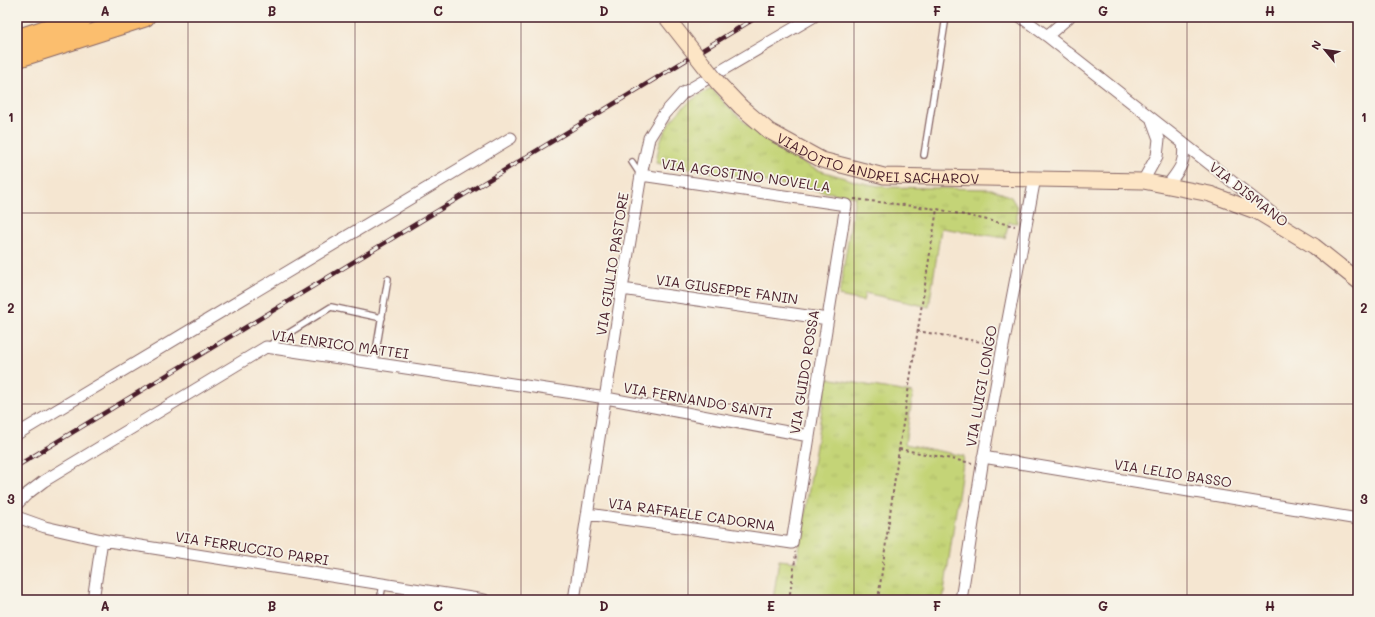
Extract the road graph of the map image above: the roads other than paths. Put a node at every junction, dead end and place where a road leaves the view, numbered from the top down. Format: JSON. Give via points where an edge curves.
{"nodes":[{"id":1,"x":60,"y":17,"type":"edge"},
{"id":2,"x":84,"y":17,"type":"edge"},
{"id":3,"x":145,"y":17,"type":"edge"},
{"id":4,"x":666,"y":17,"type":"edge"},
{"id":5,"x":813,"y":17,"type":"edge"},
{"id":6,"x":946,"y":17,"type":"edge"},
{"id":7,"x":1021,"y":17,"type":"edge"},
{"id":8,"x":1069,"y":17,"type":"edge"},
{"id":9,"x":1047,"y":36,"type":"junction"},
{"id":10,"x":17,"y":38,"type":"edge"},
{"id":11,"x":17,"y":58,"type":"edge"},
{"id":12,"x":1152,"y":120,"type":"junction"},
{"id":13,"x":511,"y":138,"type":"dead end"},
{"id":14,"x":1183,"y":143,"type":"junction"},
{"id":15,"x":924,"y":155,"type":"dead end"},
{"id":16,"x":632,"y":162,"type":"dead end"},
{"id":17,"x":641,"y":175,"type":"junction"},
{"id":18,"x":1035,"y":178,"type":"junction"},
{"id":19,"x":1143,"y":181,"type":"junction"},
{"id":20,"x":1167,"y":186,"type":"junction"},
{"id":21,"x":846,"y":205,"type":"joint"},
{"id":22,"x":1314,"y":246,"type":"junction"},
{"id":23,"x":388,"y":279,"type":"dead end"},
{"id":24,"x":1358,"y":281,"type":"edge"},
{"id":25,"x":622,"y":289,"type":"junction"},
{"id":26,"x":382,"y":318,"type":"junction"},
{"id":27,"x":828,"y":319,"type":"junction"},
{"id":28,"x":266,"y":347,"type":"junction"},
{"id":29,"x":374,"y":363,"type":"junction"},
{"id":30,"x":606,"y":398,"type":"junction"},
{"id":31,"x":17,"y":434,"type":"edge"},
{"id":32,"x":809,"y":436,"type":"junction"},
{"id":33,"x":982,"y":461,"type":"junction"},
{"id":34,"x":17,"y":504,"type":"edge"},
{"id":35,"x":588,"y":514,"type":"junction"},
{"id":36,"x":17,"y":517,"type":"edge"},
{"id":37,"x":1358,"y":519,"type":"edge"},
{"id":38,"x":102,"y":540,"type":"junction"},
{"id":39,"x":792,"y":543,"type":"joint"},
{"id":40,"x":383,"y":585,"type":"junction"},
{"id":41,"x":92,"y":600,"type":"edge"},
{"id":42,"x":380,"y":600,"type":"edge"},
{"id":43,"x":484,"y":600,"type":"edge"},
{"id":44,"x":574,"y":600,"type":"edge"},
{"id":45,"x":961,"y":600,"type":"edge"}],
"edges":[{"from":1,"to":10,"type":"highway"},
{"from":2,"to":10,"type":"highway"},
{"from":3,"to":11,"type":"highway"},
{"from":4,"to":18,"type":"main road","name":"VIADOTTO ANDREI SACHAROV","bridge":true,"via":[[718,83],[741,107],[769,131],[822,160],[884,176]]},
{"from":5,"to":17,"type":"street","name":"VIA GIULIO PASTORE","via":[[683,93],[664,114],[649,138]]},
{"from":6,"to":15,"type":"lane"},
{"from":7,"to":9,"type":"street","name":"VIA DISMANO"},
{"from":8,"to":9,"type":"street"},
{"from":9,"to":12,"type":"street","name":"VIA DISMANO"},
{"from":12,"to":14,"type":"street","name":"VIA DISMANO"},
{"from":12,"to":19,"type":"street","via":[[1159,138],[1157,156]]},
{"from":13,"to":31,"type":"street"},
{"from":14,"to":20,"type":"street","via":[[1185,156],[1179,171]]},
{"from":14,"to":22,"type":"street","name":"VIA DISMANO"},
{"from":16,"to":17,"type":"lane"},
{"from":17,"to":21,"type":"street","name":"VIA AGOSTINO NOVELLA"},
{"from":17,"to":25,"type":"street","name":"VIA GIULIO PASTORE"},
{"from":18,"to":19,"type":"main road","name":"VIADOTTO ANDREI SACHAROV"},
{"from":18,"to":33,"type":"street","name":"VIA LUIGI LONGO"},
{"from":19,"to":20,"type":"main road","name":"VIA DISMANO"},
{"from":20,"to":22,"type":"main road","name":"VIA DISMANO","via":[[1210,194],[1258,212]]},
{"from":21,"to":27,"type":"street","name":"VIA GUIDO ROSSA"},
{"from":22,"to":24,"type":"main road","name":"VIA DISMANO"},
{"from":23,"to":26,"type":"lane"},
{"from":25,"to":27,"type":"street","name":"VIA GIUSEPPE FANIN"},
{"from":25,"to":30,"type":"street","name":"VIA GIULIO PASTORE"},
{"from":26,"to":28,"type":"lane","via":[[331,307]]},
{"from":26,"to":29,"type":"lane"},
{"from":27,"to":32,"type":"street","name":"VIA GUIDO ROSSA"},
{"from":28,"to":29,"type":"street","name":"VIA ENRICO MATTEI"},
{"from":28,"to":34,"type":"street","name":"VIA ENRICO MATTEI","via":[[44,481]]},
{"from":29,"to":30,"type":"street","name":"VIA ENRICO MATTEI"},
{"from":30,"to":32,"type":"street","name":"VIA FERNANDO SANTI"},
{"from":30,"to":35,"type":"street","name":"VIA GIULIO PASTORE"},
{"from":32,"to":39,"type":"street","name":"VIA GUIDO ROSSA"},
{"from":33,"to":37,"type":"street","name":"VIA LELIO BASSO"},
{"from":33,"to":45,"type":"street","name":"VIA LUIGI LONGO"},
{"from":35,"to":39,"type":"street","name":"VIA RAFFAELE CADORNA"},
{"from":35,"to":44,"type":"street","name":"VIA GIULIO PASTORE"},
{"from":36,"to":38,"type":"street","name":"VIA FERRUCCIO PARRI","via":[[45,527]]},
{"from":38,"to":40,"type":"street","name":"VIA FERRUCCIO PARRI"},
{"from":38,"to":41,"type":"street"},
{"from":40,"to":42,"type":"lane"},
{"from":40,"to":43,"type":"street","name":"VIA FERRUCCIO PARRI"}]}
